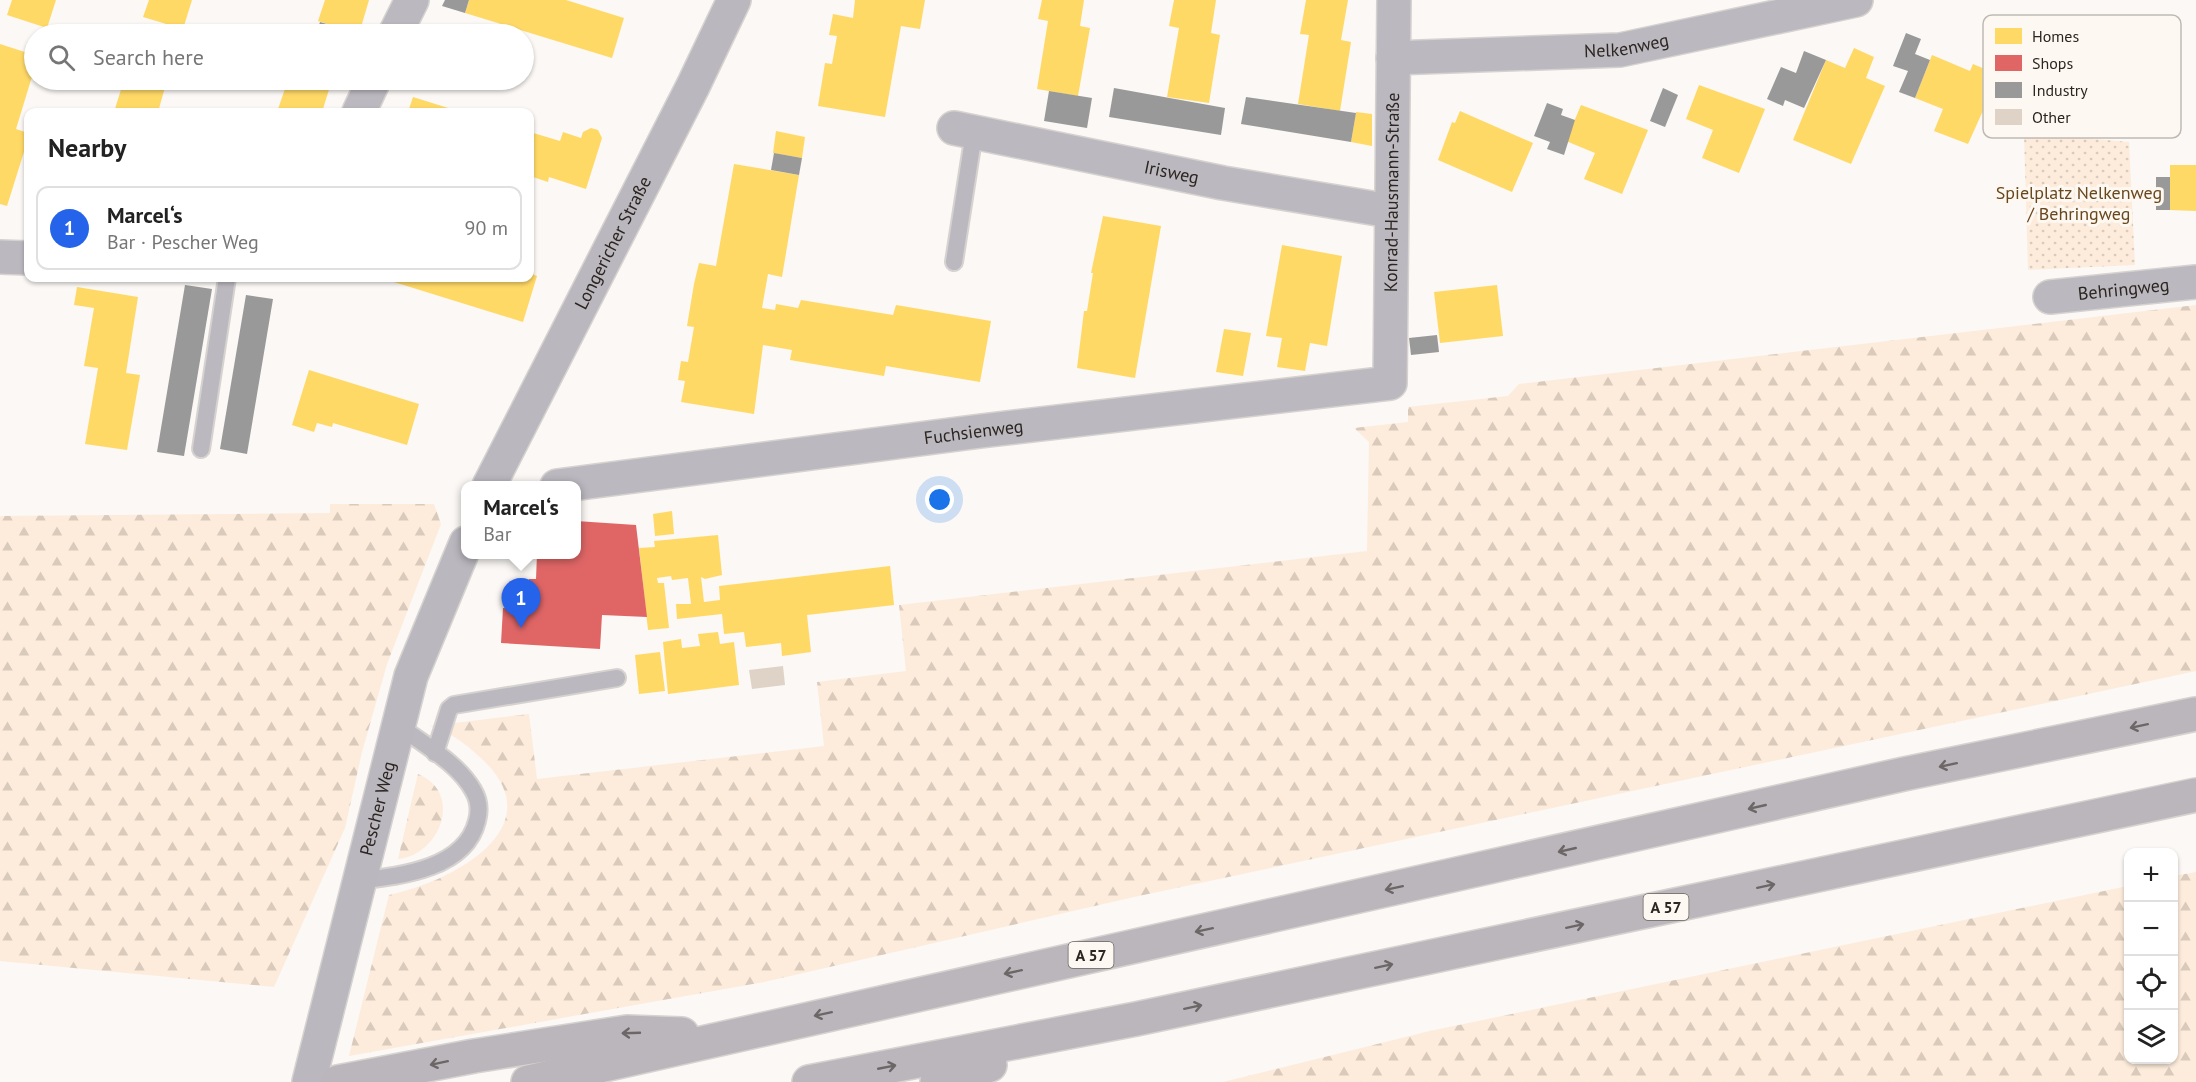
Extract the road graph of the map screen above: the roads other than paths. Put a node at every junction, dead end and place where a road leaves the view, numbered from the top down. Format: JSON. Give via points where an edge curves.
{"nodes":[{"id":1,"x":412,"y":0,"type":"edge"},
{"id":2,"x":734,"y":0,"type":"edge"},
{"id":3,"x":1394,"y":0,"type":"edge"},
{"id":4,"x":1856,"y":0,"type":"edge"},
{"id":5,"x":400,"y":24,"type":"edge"},
{"id":6,"x":1393,"y":58,"type":"junction"},
{"id":7,"x":369,"y":90,"type":"edge"},
{"id":8,"x":361,"y":108,"type":"edge"},
{"id":9,"x":964,"y":131,"type":"joint"},
{"id":10,"x":1390,"y":211,"type":"junction"},
{"id":11,"x":0,"y":257,"type":"edge"},
{"id":12,"x":24,"y":258,"type":"edge"},
{"id":13,"x":954,"y":262,"type":"dead end"},
{"id":14,"x":226,"y":282,"type":"edge"},
{"id":15,"x":2196,"y":282,"type":"edge"},
{"id":16,"x":2050,"y":297,"type":"dead end"},
{"id":17,"x":1389,"y":383,"type":"joint"},
{"id":18,"x":201,"y":448,"type":"dead end"},
{"id":19,"x":492,"y":481,"type":"edge"},
{"id":20,"x":581,"y":483,"type":"edge"},
{"id":21,"x":461,"y":553,"type":"edge"},
{"id":22,"x":617,"y":678,"type":"dead end"},
{"id":23,"x":2196,"y":714,"type":"edge"},
{"id":24,"x":397,"y":724,"type":"junction"},
{"id":25,"x":435,"y":753,"type":"junction"},
{"id":26,"x":2196,"y":795,"type":"edge"},
{"id":27,"x":357,"y":881,"type":"junction"},
{"id":28,"x":1136,"y":1019,"type":"junction"},
{"id":29,"x":732,"y":1035,"type":"junction"},
{"id":30,"x":309,"y":1082,"type":"edge"},
{"id":31,"x":338,"y":1082,"type":"edge"},
{"id":32,"x":528,"y":1082,"type":"edge"},
{"id":33,"x":809,"y":1082,"type":"edge"},
{"id":34,"x":937,"y":1082,"type":"edge"}],
"edges":[{"from":1,"to":5,"type":"street"},
{"from":2,"to":19,"type":"street","name":"Longericher Straße"},
{"from":3,"to":6,"type":"street","name":"Konrad-Hausmann-Straße"},
{"from":4,"to":6,"type":"street","name":"Nelkenweg","via":[[1620,50]]},
{"from":6,"to":10,"type":"street","name":"Konrad-Hausmann-Straße"},
{"from":7,"to":8,"type":"street"},
{"from":9,"to":10,"type":"street","name":"Irisweg","via":[[1223,183]]},
{"from":9,"to":13,"type":"lane"},
{"from":10,"to":17,"type":"street","name":"Konrad-Hausmann-Straße"},
{"from":11,"to":12,"type":"street"},
{"from":14,"to":18,"type":"lane"},
{"from":15,"to":16,"type":"street","name":"Behringweg"},
{"from":17,"to":20,"type":"street","name":"Fuchsienweg"},
{"from":21,"to":24,"type":"street","name":"Pescher Weg","via":[[411,675]]},
{"from":22,"to":25,"type":"lane","via":[[454,705],[449,709]]},
{"from":23,"to":29,"type":"highway","number":"A 57","one_way":true,"via":[[1892,776]]},
{"from":24,"to":25,"type":"lane"},
{"from":24,"to":27,"type":"street","name":"Pescher Weg"},
{"from":25,"to":27,"type":"lane","via":[[467,780],[478,799],[478,816],[471,835],[446,858],[419,871]]},
{"from":28,"to":26,"type":"highway","number":"A 57","one_way":true},
{"from":27,"to":30,"type":"street","name":"Pescher Weg"},
{"from":33,"to":28,"type":"highway","number":"A 57","one_way":true},
{"from":28,"to":34,"type":"highway"},
{"from":29,"to":31,"type":"highway","one_way":true,"via":[[627,1032]]},
{"from":29,"to":32,"type":"highway","number":"A 57"}]}
